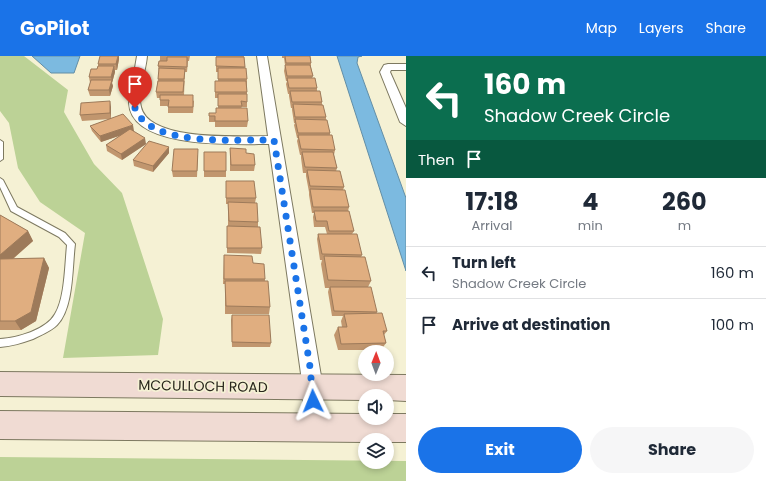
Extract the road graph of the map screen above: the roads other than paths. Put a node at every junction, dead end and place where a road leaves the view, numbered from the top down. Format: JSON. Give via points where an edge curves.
{"nodes":[{"id":1,"x":142,"y":56,"type":"edge"},
{"id":2,"x":262,"y":56,"type":"edge"},
{"id":3,"x":406,"y":67,"type":"edge"},
{"id":4,"x":406,"y":122,"type":"edge"},
{"id":5,"x":274,"y":140,"type":"junction"},
{"id":6,"x":0,"y":142,"type":"edge"},
{"id":7,"x":0,"y":159,"type":"edge"},
{"id":8,"x":0,"y":180,"type":"edge"},
{"id":9,"x":0,"y":343,"type":"edge"},
{"id":10,"x":0,"y":384,"type":"edge"},
{"id":11,"x":313,"y":388,"type":"junction"},
{"id":12,"x":406,"y":388,"type":"edge"},
{"id":13,"x":0,"y":425,"type":"edge"},
{"id":14,"x":313,"y":428,"type":"junction"},
{"id":15,"x":406,"y":428,"type":"edge"}],
"edges":[{"from":1,"to":5,"type":"street","via":[[135,108],[138,116],[149,126],[172,135],[193,138]]},
{"from":2,"to":5,"type":"street"},
{"from":3,"to":4,"type":"street","via":[[388,67],[384,72]]},
{"from":5,"to":11,"type":"street"},
{"from":6,"to":7,"type":"lane"},
{"from":8,"to":9,"type":"lane","via":[[14,209],[62,235],[71,244],[65,292],[57,318],[34,335]]},
{"from":10,"to":11,"type":"main road","name":"MCCULLOCH ROAD"},
{"from":11,"to":12,"type":"main road","name":"MCCULLOCH ROAD"},
{"from":11,"to":14,"type":"street"},
{"from":13,"to":14,"type":"main road"},
{"from":14,"to":15,"type":"main road"}]}
